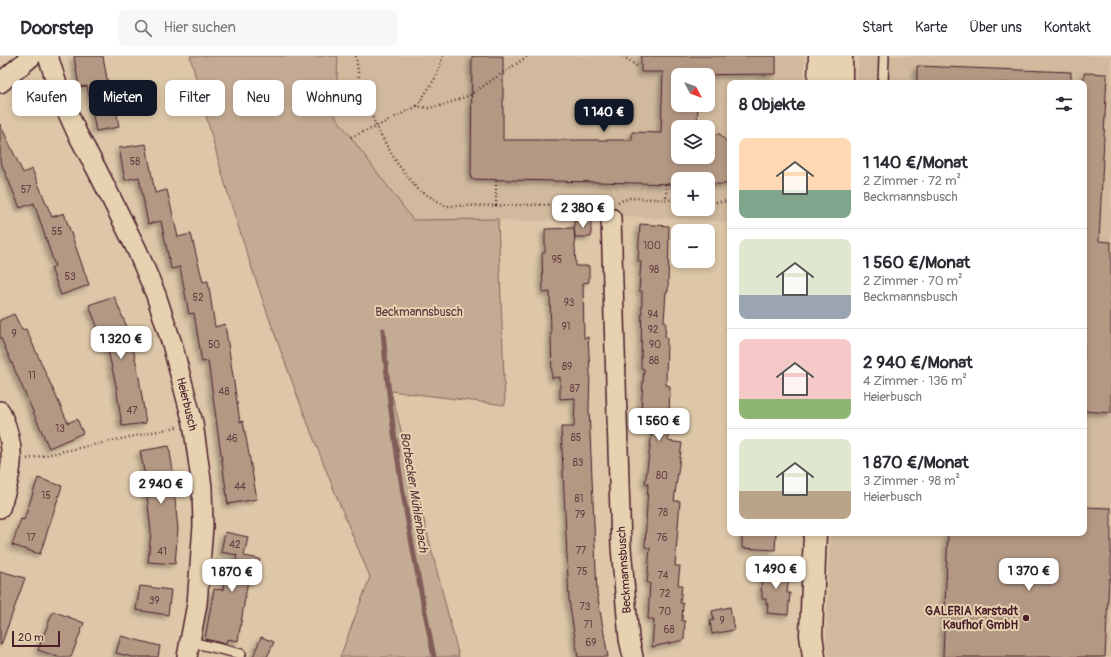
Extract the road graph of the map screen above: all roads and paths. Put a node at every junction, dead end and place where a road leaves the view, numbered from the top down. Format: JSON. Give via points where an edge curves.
{"nodes":[{"id":1,"x":32,"y":56,"type":"edge"},
{"id":2,"x":48,"y":56,"type":"edge"},
{"id":3,"x":356,"y":56,"type":"edge"},
{"id":4,"x":442,"y":56,"type":"edge"},
{"id":5,"x":528,"y":56,"type":"edge"},
{"id":6,"x":623,"y":56,"type":"edge"},
{"id":7,"x":820,"y":56,"type":"edge"},
{"id":8,"x":841,"y":56,"type":"edge"},
{"id":9,"x":884,"y":56,"type":"edge"},
{"id":10,"x":638,"y":66,"type":"dead end"},
{"id":11,"x":819,"y":80,"type":"edge"},
{"id":12,"x":841,"y":80,"type":"edge"},
{"id":13,"x":883,"y":80,"type":"edge"},
{"id":14,"x":0,"y":83,"type":"edge"},
{"id":15,"x":417,"y":106,"type":"junction"},
{"id":16,"x":376,"y":127,"type":"junction"},
{"id":17,"x":351,"y":137,"type":"dead end"},
{"id":18,"x":496,"y":180,"type":"dead end"},
{"id":19,"x":666,"y":184,"type":"dead end"},
{"id":20,"x":666,"y":198,"type":"junction"},
{"id":21,"x":671,"y":199,"type":"edge"},
{"id":22,"x":727,"y":201,"type":"edge"},
{"id":23,"x":715,"y":202,"type":"edge"},
{"id":24,"x":496,"y":206,"type":"junction"},
{"id":25,"x":610,"y":208,"type":"junction"},
{"id":26,"x":0,"y":411,"type":"edge"},
{"id":27,"x":193,"y":423,"type":"junction"},
{"id":28,"x":11,"y":462,"type":"junction"},
{"id":29,"x":0,"y":508,"type":"edge"},
{"id":30,"x":815,"y":536,"type":"edge"},
{"id":31,"x":189,"y":649,"type":"edge"},
{"id":32,"x":241,"y":654,"type":"dead end"},
{"id":33,"x":633,"y":657,"type":"edge"},
{"id":34,"x":814,"y":657,"type":"edge"}],
"edges":[{"from":1,"to":14,"type":"street"},
{"from":2,"to":27,"type":"street","name":"Heierbusch","via":[[74,127],[137,250],[156,295]]},
{"from":3,"to":16,"type":"path","via":[[359,79]]},
{"from":4,"to":15,"type":"path","via":[[436,77]]},
{"from":5,"to":15,"type":"path","via":[[470,95],[444,105],[428,108]]},
{"from":6,"to":10,"type":"path"},
{"from":7,"to":11,"type":"street"},
{"from":8,"to":12,"type":"street"},
{"from":9,"to":13,"type":"lane"},
{"from":15,"to":16,"type":"path"},
{"from":16,"to":17,"type":"path"},
{"from":16,"to":24,"type":"path","via":[[397,163],[417,189],[446,206]]},
{"from":18,"to":24,"type":"path"},
{"from":19,"to":20,"type":"path"},
{"from":20,"to":21,"type":"path"},
{"from":20,"to":25,"type":"path","via":[[630,198]]},
{"from":22,"to":23,"type":"path"},
{"from":24,"to":25,"type":"path"},
{"from":25,"to":33,"type":"street","name":"Beckmannsbusch","via":[[621,547],[629,639]]},
{"from":26,"to":28,"type":"street","via":[[8,428],[12,446]]},
{"from":27,"to":28,"type":"path"},
{"from":27,"to":31,"type":"street","name":"Heierbusch","via":[[200,465],[203,526],[201,568]]},
{"from":28,"to":29,"type":"street"},
{"from":30,"to":34,"type":"street","via":[[811,635]]},
{"from":31,"to":32,"type":"lane"}]}
